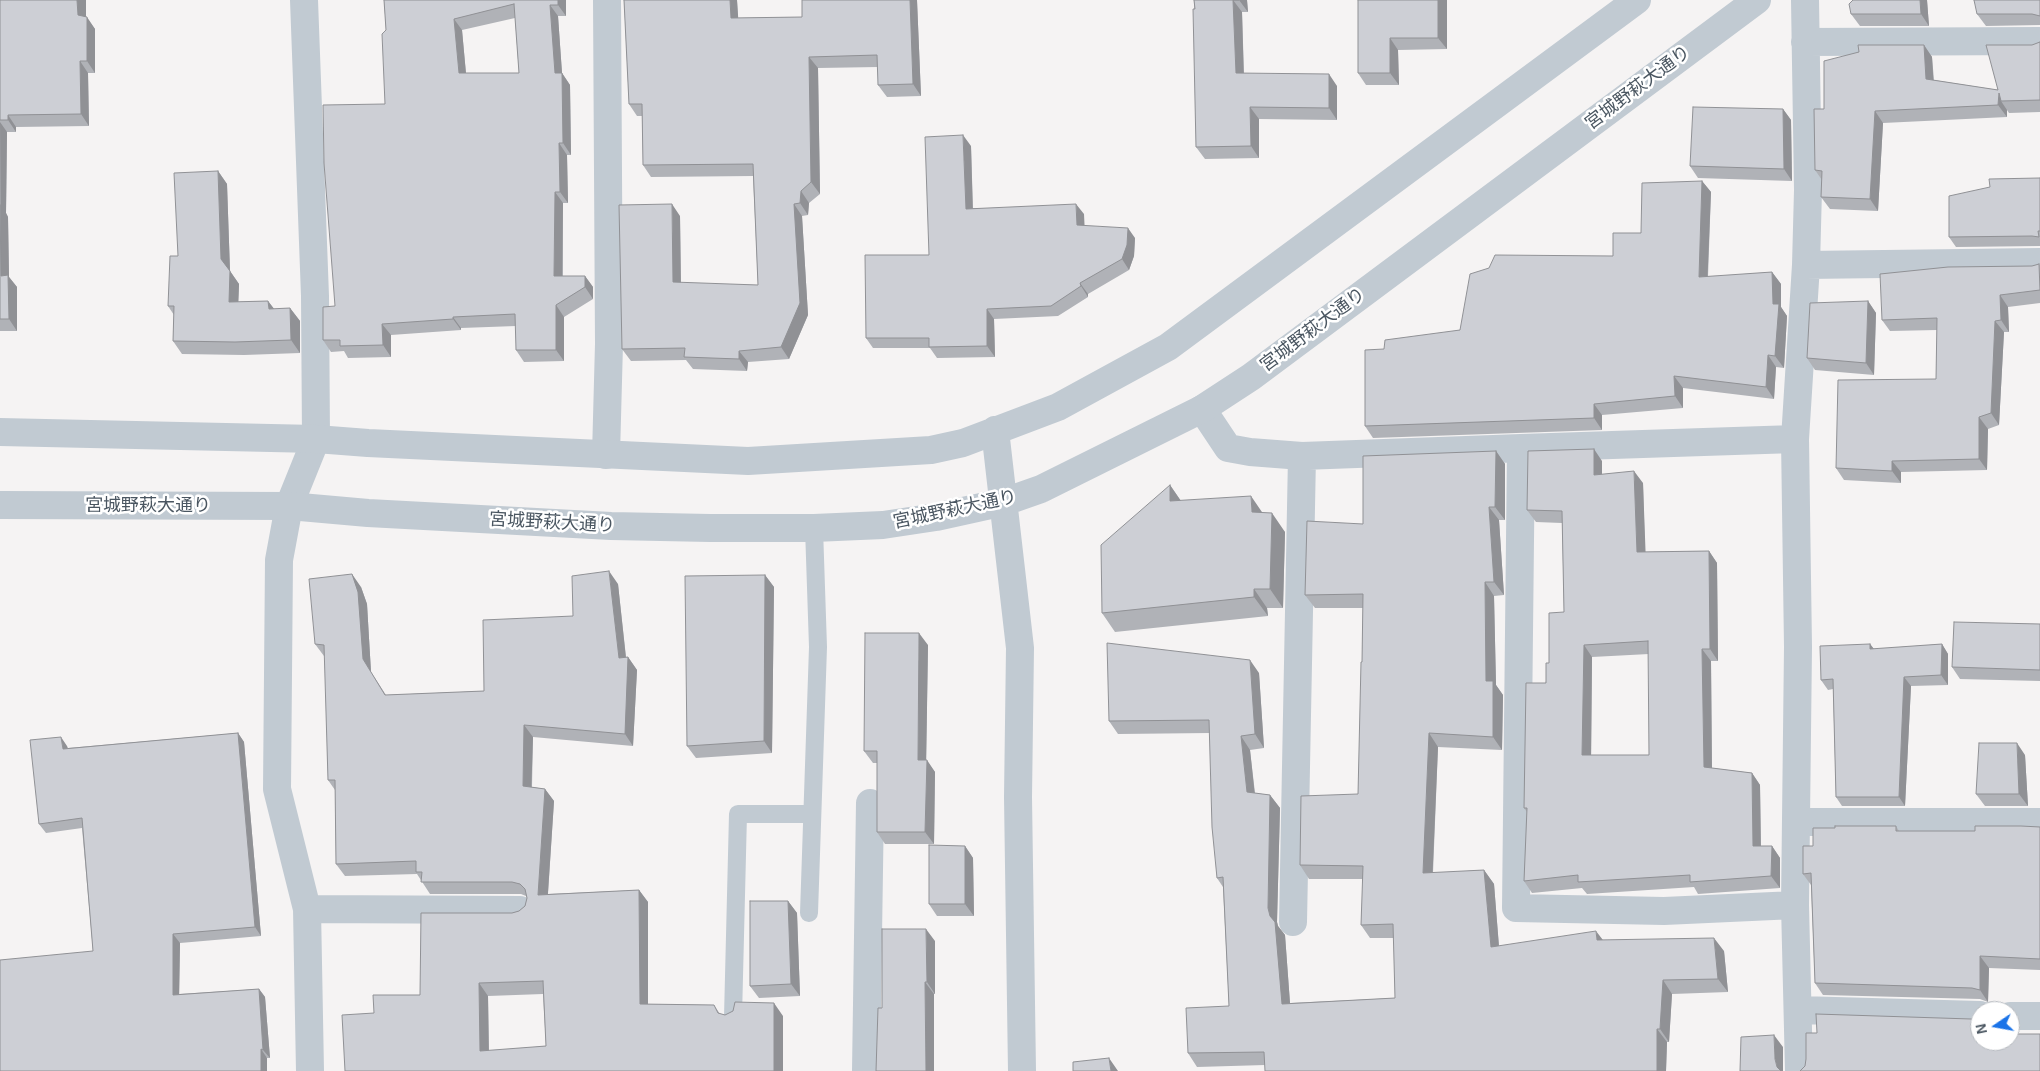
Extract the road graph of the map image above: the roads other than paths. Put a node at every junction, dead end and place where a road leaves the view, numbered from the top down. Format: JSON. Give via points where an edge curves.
{"nodes":[{"id":1,"x":304,"y":0,"type":"edge"},
{"id":2,"x":607,"y":0,"type":"edge"},
{"id":3,"x":1637,"y":0,"type":"edge"},
{"id":4,"x":1757,"y":0,"type":"edge"},
{"id":5,"x":1805,"y":0,"type":"edge"},
{"id":6,"x":2040,"y":41,"type":"edge"},
{"id":7,"x":1805,"y":42,"type":"junction"},
{"id":8,"x":2040,"y":262,"type":"edge"},
{"id":9,"x":1806,"y":265,"type":"junction"},
{"id":10,"x":1202,"y":409,"type":"junction"},
{"id":11,"x":995,"y":430,"type":"junction"},
{"id":12,"x":0,"y":432,"type":"edge"},
{"id":13,"x":316,"y":439,"type":"junction"},
{"id":14,"x":1795,"y":439,"type":"junction"},
{"id":15,"x":1521,"y":448,"type":"junction"},
{"id":16,"x":606,"y":455,"type":"junction"},
{"id":17,"x":1302,"y":456,"type":"junction"},
{"id":18,"x":1004,"y":502,"type":"junction"},
{"id":19,"x":0,"y":505,"type":"edge"},
{"id":20,"x":289,"y":506,"type":"junction"},
{"id":21,"x":814,"y":528,"type":"junction"},
{"id":22,"x":870,"y":803,"type":"dead end"},
{"id":23,"x":811,"y":814,"type":"junction"},
{"id":24,"x":1797,"y":822,"type":"junction"},
{"id":25,"x":2040,"y":822,"type":"edge"},
{"id":26,"x":1795,"y":905,"type":"junction"},
{"id":27,"x":307,"y":909,"type":"junction"},
{"id":28,"x":520,"y":910,"type":"edge"},
{"id":29,"x":809,"y":913,"type":"dead end"},
{"id":30,"x":1292,"y":922,"type":"dead end"},
{"id":31,"x":1799,"y":1010,"type":"junction"},
{"id":32,"x":1970,"y":1015,"type":"edge"},
{"id":33,"x":2020,"y":1016,"type":"edge"},
{"id":34,"x":2040,"y":1016,"type":"edge"},
{"id":35,"x":732,"y":1017,"type":"edge"},
{"id":36,"x":310,"y":1071,"type":"edge"},
{"id":37,"x":866,"y":1071,"type":"edge"},
{"id":38,"x":1022,"y":1071,"type":"edge"},
{"id":39,"x":1799,"y":1071,"type":"edge"}],
"edges":[{"from":1,"to":13,"type":"street","via":[[315,296]]},
{"from":2,"to":16,"type":"street","via":[[610,344]]},
{"from":3,"to":11,"type":"street","via":[[1168,347],[1058,407]]},
{"from":4,"to":10,"type":"street","name":"宮城野萩大通り","via":[[1251,377]]},
{"from":5,"to":7,"type":"street"},
{"from":6,"to":7,"type":"street"},
{"from":7,"to":9,"type":"street"},
{"from":8,"to":9,"type":"street"},
{"from":9,"to":14,"type":"street"},
{"from":10,"to":17,"type":"street","via":[[1228,448]]},
{"from":10,"to":18,"type":"street","name":"宮城野萩大通り","via":[[1041,489]]},
{"from":11,"to":16,"type":"street","via":[[964,443],[931,450],[748,461]]},
{"from":11,"to":18,"type":"street"},
{"from":12,"to":13,"type":"street"},
{"from":13,"to":16,"type":"street"},
{"from":13,"to":20,"type":"street"},
{"from":14,"to":15,"type":"street"},
{"from":14,"to":24,"type":"street"},
{"from":15,"to":17,"type":"street"},
{"from":15,"to":26,"type":"street","via":[[1516,908],[1664,910]]},
{"from":17,"to":30,"type":"street"},
{"from":18,"to":21,"type":"street","name":"宮城野萩大通り","via":[[883,525]]},
{"from":18,"to":38,"type":"street","via":[[1020,648],[1018,797]]},
{"from":19,"to":20,"type":"street","name":"宮城野萩大通り"},
{"from":20,"to":21,"type":"street","name":"宮城野萩大通り","via":[[611,526]]},
{"from":20,"to":27,"type":"street","via":[[279,560],[277,789]]},
{"from":21,"to":23,"type":"lane","via":[[818,648]]},
{"from":22,"to":37,"type":"street"},
{"from":23,"to":29,"type":"lane"},
{"from":23,"to":35,"type":"lane","via":[[738,814]]},
{"from":24,"to":25,"type":"street"},
{"from":24,"to":26,"type":"street"},
{"from":26,"to":31,"type":"street"},
{"from":27,"to":28,"type":"street"},
{"from":27,"to":36,"type":"street"},
{"from":31,"to":32,"type":"street"},
{"from":31,"to":39,"type":"street"},
{"from":33,"to":34,"type":"street"}]}
